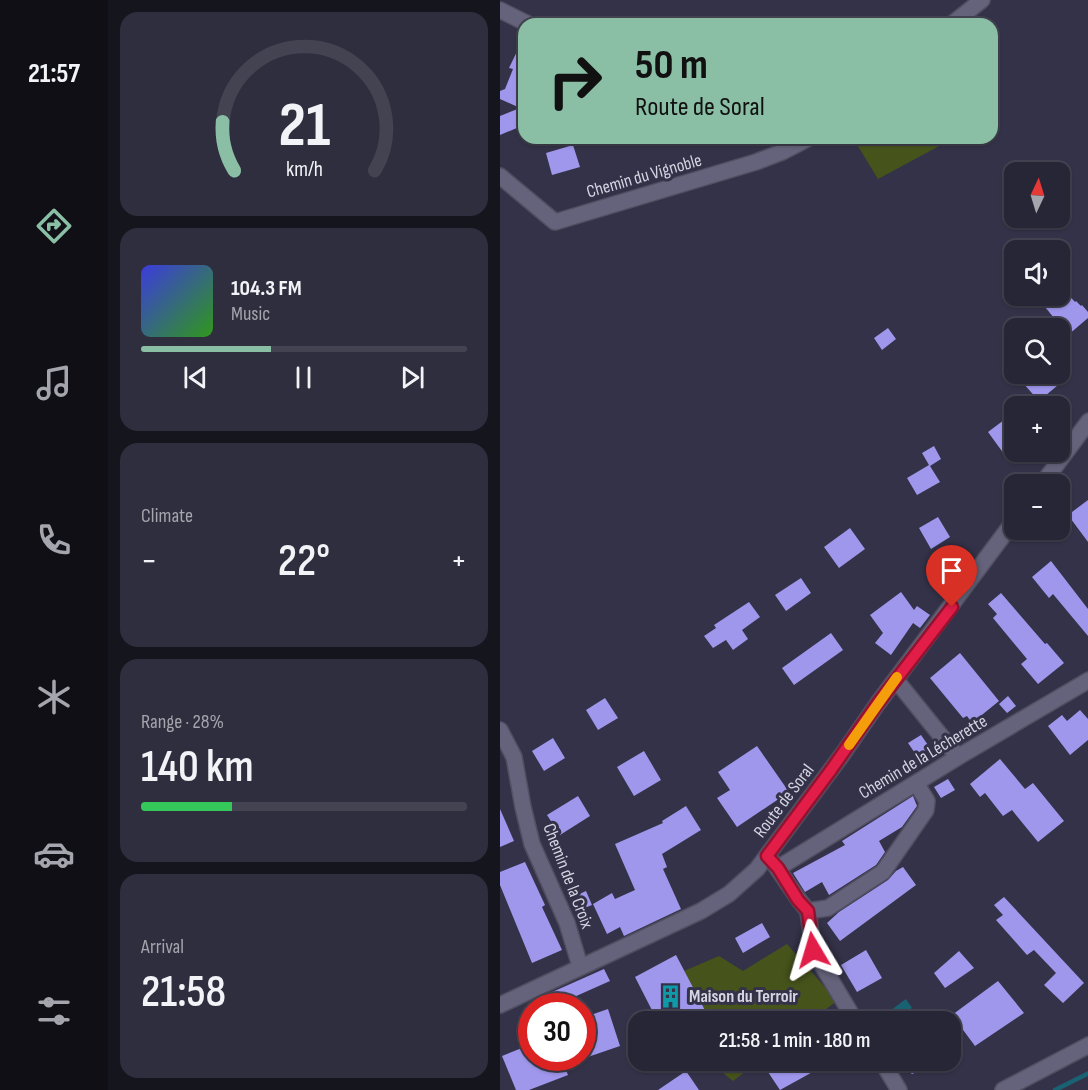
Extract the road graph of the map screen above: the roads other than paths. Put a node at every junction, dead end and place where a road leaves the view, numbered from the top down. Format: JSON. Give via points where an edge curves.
{"nodes":[{"id":1,"x":982,"y":0,"type":"edge"},
{"id":2,"x":500,"y":10,"type":"edge"},
{"id":3,"x":960,"y":18,"type":"edge"},
{"id":4,"x":518,"y":19,"type":"edge"},
{"id":5,"x":797,"y":144,"type":"edge"},
{"id":6,"x":500,"y":176,"type":"edge"},
{"id":7,"x":1088,"y":421,"type":"edge"},
{"id":8,"x":1049,"y":474,"type":"edge"},
{"id":9,"x":1004,"y":534,"type":"edge"},
{"id":10,"x":896,"y":680,"type":"junction"},
{"id":11,"x":1088,"y":680,"type":"edge"},
{"id":12,"x":500,"y":730,"type":"edge"},
{"id":13,"x":958,"y":757,"type":"junction"},
{"id":14,"x":916,"y":783,"type":"junction"},
{"id":15,"x":767,"y":856,"type":"junction"},
{"id":16,"x":778,"y":868,"type":"junction"},
{"id":17,"x":808,"y":911,"type":"junction"},
{"id":18,"x":580,"y":966,"type":"junction"},
{"id":19,"x":500,"y":1005,"type":"edge"},
{"id":20,"x":849,"y":1011,"type":"edge"},
{"id":21,"x":1088,"y":1045,"type":"edge"},
{"id":22,"x":888,"y":1071,"type":"edge"},
{"id":23,"x":899,"y":1090,"type":"edge"},
{"id":24,"x":1003,"y":1090,"type":"edge"}],
"edges":[{"from":1,"to":3,"type":"street"},
{"from":2,"to":4,"type":"street"},
{"from":5,"to":6,"type":"street","name":"Chemin du Vignoble","via":[[756,162],[555,222]]},
{"from":7,"to":8,"type":"street"},
{"from":9,"to":10,"type":"street","name":"Route de Soral"},
{"from":10,"to":13,"type":"street"},
{"from":10,"to":15,"type":"street","name":"Route de Soral"},
{"from":11,"to":13,"type":"street","name":"Chemin de la Lécherette"},
{"from":12,"to":18,"type":"street","name":"Chemin de la Croix","via":[[514,757],[532,844],[567,923]]},
{"from":13,"to":14,"type":"street","name":"Chemin de la Lécherette"},
{"from":14,"to":16,"type":"street","name":"Chemin de la Lécherette"},
{"from":14,"to":17,"type":"street","via":[[927,801],[926,810],[883,872],[828,908]]},
{"from":15,"to":16,"type":"street"},
{"from":15,"to":18,"type":"street","name":"Route de Soral","via":[[746,880],[714,903]]},
{"from":16,"to":17,"type":"street"},
{"from":17,"to":20,"type":"street","via":[[813,950]]},
{"from":18,"to":19,"type":"street","name":"Route de Soral"},
{"from":21,"to":24,"type":"street"},
{"from":22,"to":23,"type":"street"}]}
